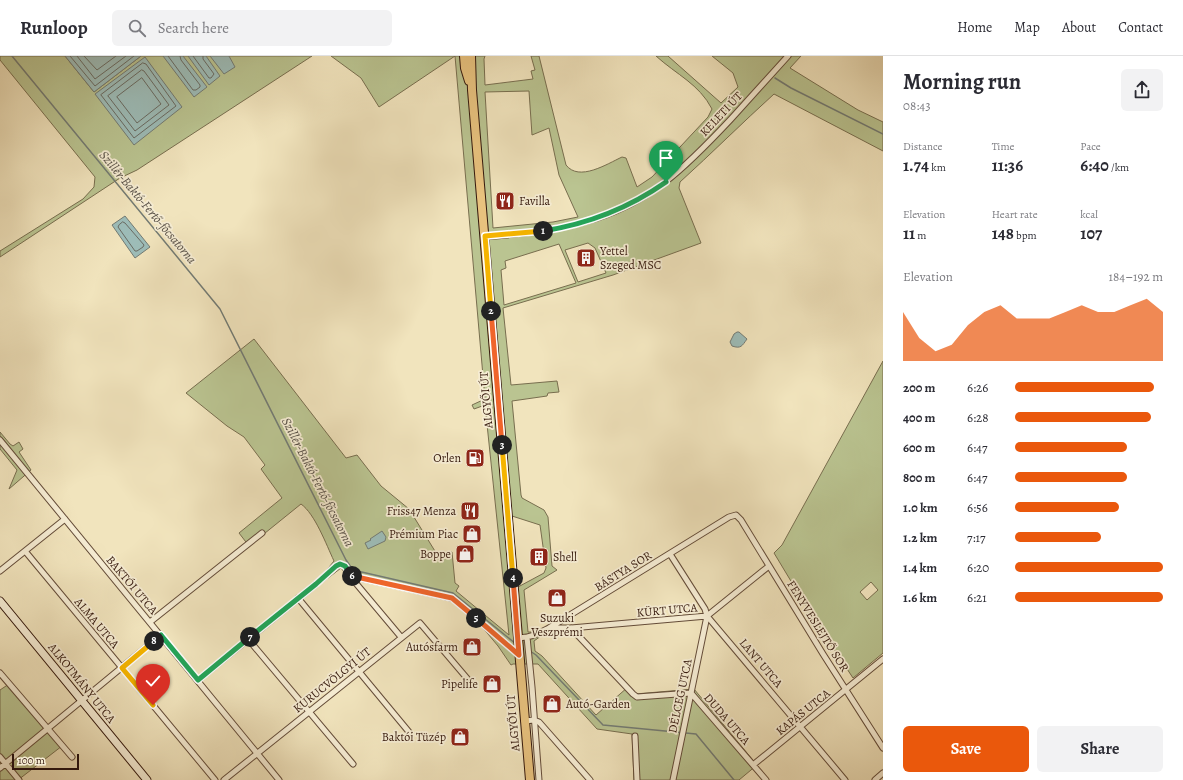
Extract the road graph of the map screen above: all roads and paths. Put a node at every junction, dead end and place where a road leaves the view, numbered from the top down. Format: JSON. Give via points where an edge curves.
{"nodes":[{"id":1,"x":465,"y":56,"type":"edge"},
{"id":2,"x":472,"y":56,"type":"edge"},
{"id":3,"x":788,"y":56,"type":"edge"},
{"id":4,"x":472,"y":90,"type":"junction"},
{"id":5,"x":485,"y":236,"type":"junction"},
{"id":6,"x":0,"y":440,"type":"edge"},
{"id":7,"x":736,"y":515,"type":"joint"},
{"id":8,"x":65,"y":519,"type":"junction"},
{"id":9,"x":262,"y":533,"type":"dead end"},
{"id":10,"x":25,"y":551,"type":"junction"},
{"id":11,"x":670,"y":554,"type":"junction"},
{"id":12,"x":769,"y":566,"type":"junction"},
{"id":13,"x":0,"y":571,"type":"edge"},
{"id":14,"x":351,"y":576,"type":"junction"},
{"id":15,"x":298,"y":598,"type":"junction"},
{"id":16,"x":0,"y":601,"type":"edge"},
{"id":17,"x":707,"y":616,"type":"junction"},
{"id":18,"x":564,"y":620,"type":"junction"},
{"id":19,"x":150,"y":622,"type":"junction"},
{"id":20,"x":549,"y":628,"type":"junction"},
{"id":21,"x":570,"y":628,"type":"junction"},
{"id":22,"x":161,"y":635,"type":"junction"},
{"id":23,"x":401,"y":637,"type":"junction"},
{"id":24,"x":527,"y":637,"type":"junction"},
{"id":25,"x":518,"y":638,"type":"junction"},
{"id":26,"x":248,"y":639,"type":"junction"},
{"id":27,"x":519,"y":653,"type":"junction"},
{"id":28,"x":883,"y":659,"type":"edge"},
{"id":29,"x":122,"y":668,"type":"junction"},
{"id":30,"x":359,"y":672,"type":"junction"},
{"id":31,"x":0,"y":673,"type":"edge"},
{"id":32,"x":198,"y":680,"type":"junction"},
{"id":33,"x":471,"y":683,"type":"dead end"},
{"id":34,"x":845,"y":690,"type":"junction"},
{"id":35,"x":691,"y":693,"type":"junction"},
{"id":36,"x":82,"y":701,"type":"junction"},
{"id":37,"x":309,"y":712,"type":"junction"},
{"id":38,"x":524,"y":720,"type":"junction"},
{"id":39,"x":534,"y":720,"type":"junction"},
{"id":40,"x":800,"y":726,"type":"junction"},
{"id":41,"x":543,"y":727,"type":"junction"},
{"id":42,"x":48,"y":729,"type":"junction"},
{"id":43,"x":535,"y":731,"type":"junction"},
{"id":44,"x":409,"y":732,"type":"dead end"},
{"id":45,"x":635,"y":736,"type":"dead end"},
{"id":46,"x":883,"y":748,"type":"edge"},
{"id":47,"x":257,"y":753,"type":"junction"},
{"id":48,"x":0,"y":757,"type":"edge"},
{"id":49,"x":72,"y":757,"type":"dead end"},
{"id":50,"x":6,"y":764,"type":"junction"},
{"id":51,"x":353,"y":764,"type":"dead end"},
{"id":52,"x":753,"y":765,"type":"junction"},
{"id":53,"x":0,"y":768,"type":"edge"},
{"id":54,"x":883,"y":773,"type":"edge"},
{"id":55,"x":19,"y":780,"type":"edge"},
{"id":56,"x":147,"y":780,"type":"edge"},
{"id":57,"x":216,"y":780,"type":"edge"},
{"id":58,"x":224,"y":780,"type":"edge"},
{"id":59,"x":279,"y":780,"type":"edge"},
{"id":60,"x":530,"y":780,"type":"edge"},
{"id":61,"x":539,"y":780,"type":"edge"},
{"id":62,"x":590,"y":780,"type":"edge"},
{"id":63,"x":637,"y":780,"type":"edge"},
{"id":64,"x":673,"y":780,"type":"edge"},
{"id":65,"x":766,"y":780,"type":"edge"},
{"id":66,"x":845,"y":780,"type":"edge"},
{"id":67,"x":875,"y":780,"type":"edge"}],
"edges":[{"from":1,"to":4,"type":"main road","via":[[465,68]]},
{"from":2,"to":4,"type":"main road"},
{"from":3,"to":5,"type":"street","name":"KELETI ÚT","via":[[693,159],[644,196],[609,214],[584,222],[529,233]]},
{"from":4,"to":5,"type":"main road","name":"ALGYŐI ÚT"},
{"from":5,"to":25,"type":"main road","name":"ALGYŐI ÚT"},
{"from":6,"to":8,"type":"street","name":"BAKTÓI UTCA"},
{"from":7,"to":11,"type":"street","name":"BÁSTYA SOR"},
{"from":7,"to":12,"type":"street","name":"FENYVESLEJTŐ SOR"},
{"from":8,"to":10,"type":"street"},
{"from":8,"to":19,"type":"street","name":"BAKTÓI UTCA"},
{"from":9,"to":19,"type":"street"},
{"from":10,"to":13,"type":"street"},
{"from":10,"to":29,"type":"street","name":"ALMA UTCA"},
{"from":11,"to":17,"type":"street","name":"LANT UTCA"},
{"from":11,"to":18,"type":"street","name":"BÁSTYA SOR"},
{"from":12,"to":17,"type":"street","name":"KÜRT UTCA"},
{"from":12,"to":34,"type":"street","name":"FENYVESLEJTŐ SOR"},
{"from":14,"to":15,"type":"street","via":[[345,566],[340,564]]},
{"from":14,"to":23,"type":"street"},
{"from":14,"to":27,"type":"street","via":[[452,598]]},
{"from":15,"to":26,"type":"street"},
{"from":15,"to":30,"type":"street"},
{"from":16,"to":36,"type":"street","name":"ALKOTMÁNY UTCA"},
{"from":17,"to":21,"type":"street","name":"KÜRT UTCA"},
{"from":17,"to":35,"type":"street","name":"DÉLCEG UTCA"},
{"from":17,"to":40,"type":"street","name":"LANT UTCA"},
{"from":18,"to":20,"type":"street","name":"BÁSTYA SOR"},
{"from":18,"to":21,"type":"street","name":"DUDA UTCA"},
{"from":19,"to":22,"type":"street","name":"BAKTÓI UTCA"},
{"from":20,"to":21,"type":"street","name":"KÜRT UTCA"},
{"from":20,"to":24,"type":"street","name":"BÁSTYA SOR"},
{"from":21,"to":35,"type":"street","name":"DUDA UTCA","via":[[637,697]]},
{"from":22,"to":29,"type":"street"},
{"from":22,"to":32,"type":"street","name":"BAKTÓI UTCA"},
{"from":23,"to":30,"type":"street","name":"KURUCVÖLGYI ÚT"},
{"from":23,"to":33,"type":"street","name":"KURUCVÖLGYI ÚT","via":[[420,622]]},
{"from":24,"to":25,"type":"street","name":"BÁSTYA SOR"},
{"from":24,"to":39,"type":"street","name":"ALGYŐI ÚT"},
{"from":25,"to":27,"type":"main road","name":"ALGYŐI ÚT"},
{"from":26,"to":32,"type":"street"},
{"from":26,"to":37,"type":"street"},
{"from":27,"to":38,"type":"main road","name":"ALGYŐI ÚT"},
{"from":28,"to":34,"type":"street","name":"KAPÁS UTCA"},
{"from":29,"to":36,"type":"street"},
{"from":29,"to":57,"type":"street","name":"ALMA UTCA"},
{"from":30,"to":37,"type":"street","name":"KURUCVÖLGYI ÚT"},
{"from":30,"to":44,"type":"street"},
{"from":31,"to":42,"type":"street"},
{"from":32,"to":47,"type":"street","name":"BAKTÓI UTCA"},
{"from":34,"to":40,"type":"street","name":"KAPÁS UTCA"},
{"from":34,"to":46,"type":"street","name":"FENYVESLEJTŐ SOR"},
{"from":35,"to":52,"type":"street","name":"DUDA UTCA"},
{"from":35,"to":64,"type":"street","name":"DÉLCEG UTCA"},
{"from":36,"to":42,"type":"street"},
{"from":36,"to":56,"type":"street","name":"ALKOTMÁNY UTCA"},
{"from":37,"to":47,"type":"street","name":"KURUCVÖLGYI ÚT"},
{"from":37,"to":51,"type":"street"},
{"from":38,"to":39,"type":"street"},
{"from":38,"to":60,"type":"main road","name":"ALGYŐI ÚT"},
{"from":39,"to":41,"type":"street"},
{"from":39,"to":43,"type":"street","name":"ALGYŐI ÚT"},
{"from":40,"to":52,"type":"street","name":"KAPÁS UTCA"},
{"from":40,"to":66,"type":"street","name":"LANT UTCA"},
{"from":41,"to":43,"type":"street"},
{"from":41,"to":62,"type":"street"},
{"from":42,"to":49,"type":"street"},
{"from":42,"to":50,"type":"street"},
{"from":43,"to":61,"type":"street","name":"ALGYŐI ÚT"},
{"from":45,"to":63,"type":"street"},
{"from":47,"to":58,"type":"street","name":"KURUCVÖLGYI ÚT"},
{"from":47,"to":59,"type":"street","name":"BAKTÓI UTCA"},
{"from":48,"to":50,"type":"street"},
{"from":50,"to":53,"type":"street"},
{"from":50,"to":55,"type":"street"},
{"from":52,"to":65,"type":"street","name":"DUDA UTCA"},
{"from":54,"to":67,"type":"street"}]}
